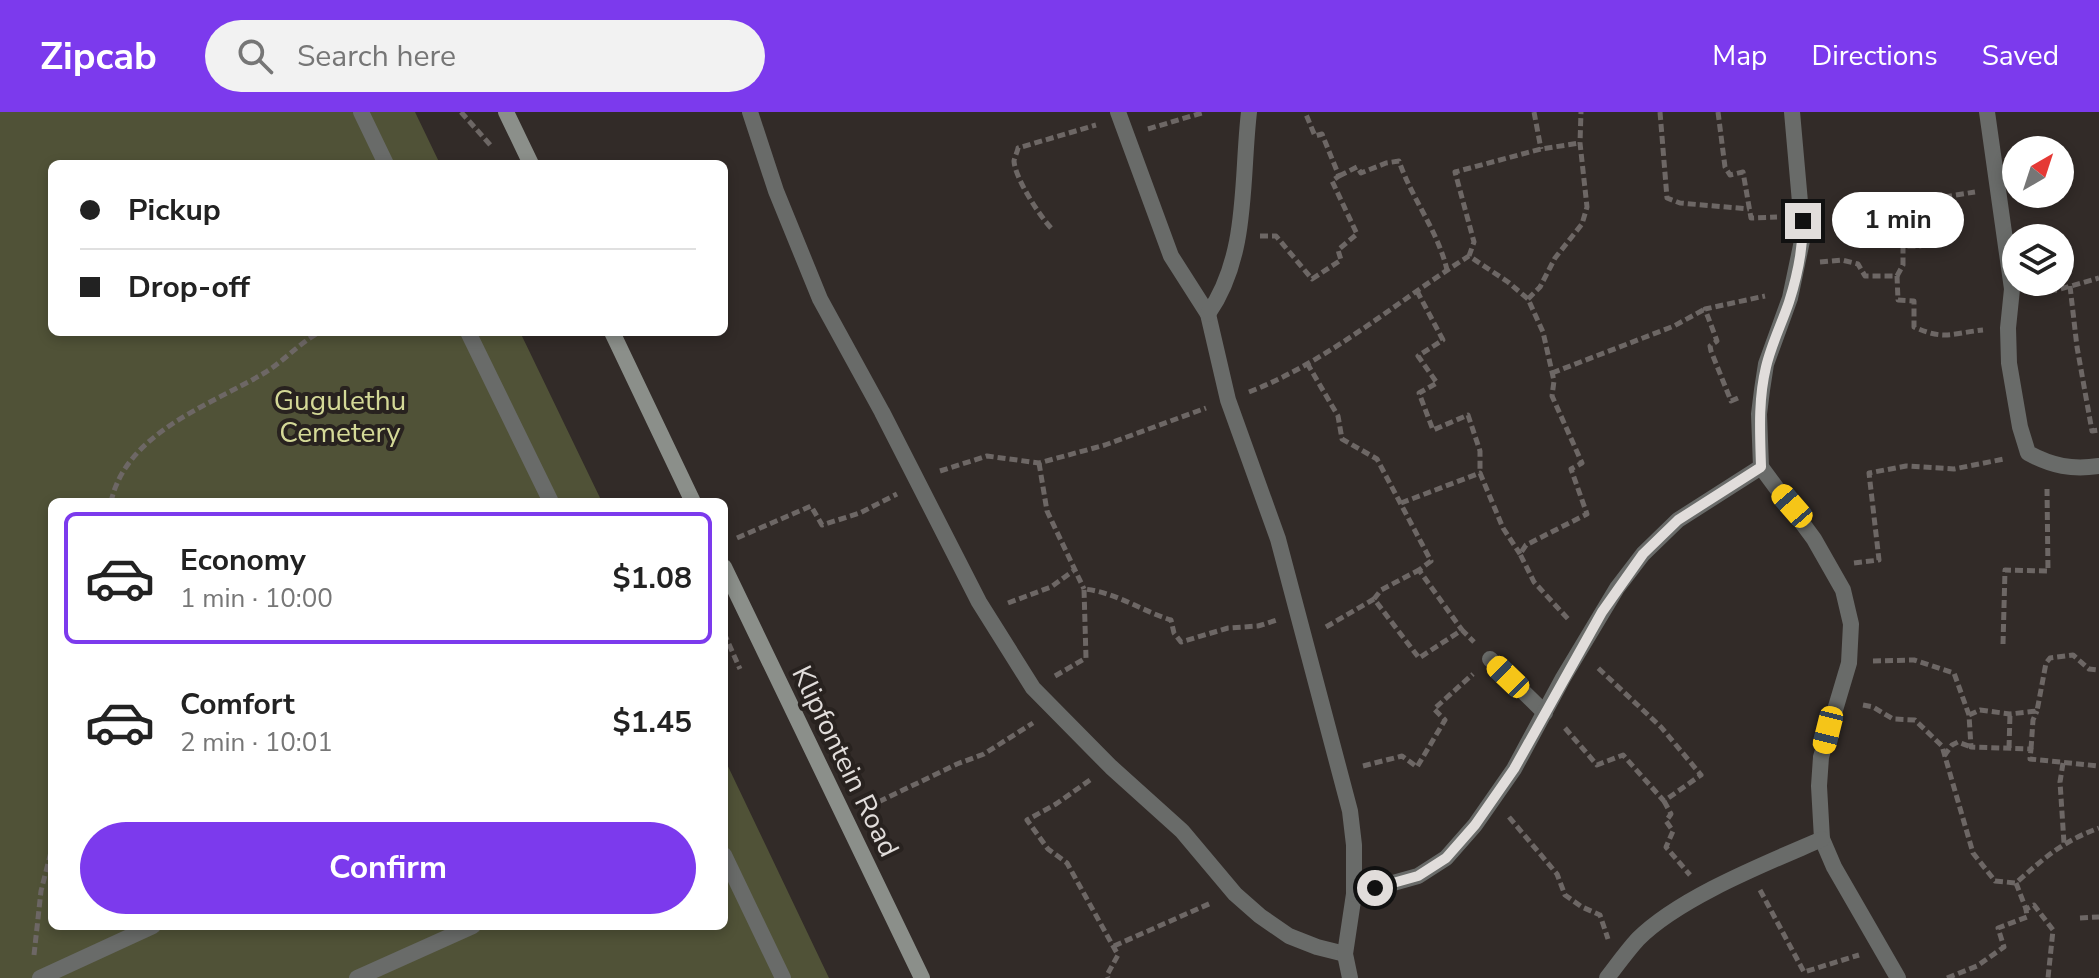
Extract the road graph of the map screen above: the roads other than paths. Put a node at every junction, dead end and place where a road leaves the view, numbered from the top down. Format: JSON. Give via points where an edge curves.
{"nodes":[{"id":1,"x":361,"y":112,"type":"edge"},
{"id":2,"x":506,"y":112,"type":"edge"},
{"id":3,"x":750,"y":112,"type":"edge"},
{"id":4,"x":1249,"y":112,"type":"edge"},
{"id":5,"x":1792,"y":112,"type":"edge"},
{"id":6,"x":1987,"y":112,"type":"edge"},
{"id":7,"x":1119,"y":115,"type":"edge"},
{"id":8,"x":384,"y":160,"type":"edge"},
{"id":9,"x":529,"y":160,"type":"edge"},
{"id":10,"x":1208,"y":314,"type":"junction"},
{"id":11,"x":470,"y":336,"type":"edge"},
{"id":12,"x":614,"y":336,"type":"edge"},
{"id":13,"x":2099,"y":466,"type":"edge"},
{"id":14,"x":1761,"y":467,"type":"junction"},
{"id":15,"x":549,"y":498,"type":"edge"},
{"id":16,"x":691,"y":498,"type":"edge"},
{"id":17,"x":728,"y":575,"type":"edge"},
{"id":18,"x":1490,"y":659,"type":"road end"},
{"id":19,"x":1545,"y":713,"type":"junction"},
{"id":20,"x":1822,"y":839,"type":"junction"},
{"id":21,"x":728,"y":863,"type":"edge"},
{"id":22,"x":1354,"y":894,"type":"junction"},
{"id":23,"x":143,"y":930,"type":"edge"},
{"id":24,"x":464,"y":930,"type":"edge"},
{"id":25,"x":1345,"y":954,"type":"junction"},
{"id":26,"x":35,"y":972,"type":"edge"},
{"id":27,"x":357,"y":978,"type":"edge"},
{"id":28,"x":783,"y":978,"type":"edge"},
{"id":29,"x":922,"y":978,"type":"edge"},
{"id":30,"x":1350,"y":978,"type":"edge"},
{"id":31,"x":1607,"y":978,"type":"edge"},
{"id":32,"x":1898,"y":978,"type":"edge"}],
"edges":[{"from":1,"to":8,"type":"street"},
{"from":2,"to":9,"type":"main road"},
{"from":3,"to":25,"type":"street","via":[[820,299],[979,602],[1033,688],[1182,831],[1235,894],[1289,936]]},
{"from":4,"to":10,"type":"street","via":[[1239,236],[1230,274]]},
{"from":5,"to":14,"type":"street","via":[[1803,221],[1790,298],[1766,364],[1759,414]]},
{"from":6,"to":13,"type":"street","via":[[2012,289],[2012,385],[2028,453],[2064,468]]},
{"from":7,"to":10,"type":"street","via":[[1171,256]]},
{"from":10,"to":22,"type":"street","via":[[1228,400],[1278,539],[1350,811]]},
{"from":11,"to":15,"type":"street"},
{"from":12,"to":16,"type":"main road"},
{"from":14,"to":19,"type":"street","via":[[1678,520],[1643,554],[1617,588]]},
{"from":14,"to":20,"type":"street","via":[[1832,566],[1851,624],[1849,663],[1821,757]]},
{"from":17,"to":29,"type":"main road","name":"Klipfontein Road"},
{"from":18,"to":19,"type":"street"},
{"from":19,"to":22,"type":"street","via":[[1475,825],[1435,867]]},
{"from":20,"to":31,"type":"street","via":[[1659,921]]},
{"from":20,"to":32,"type":"street"},
{"from":21,"to":28,"type":"street"},
{"from":22,"to":25,"type":"street"},
{"from":23,"to":26,"type":"street"},
{"from":24,"to":27,"type":"street"},
{"from":25,"to":30,"type":"street"}]}
